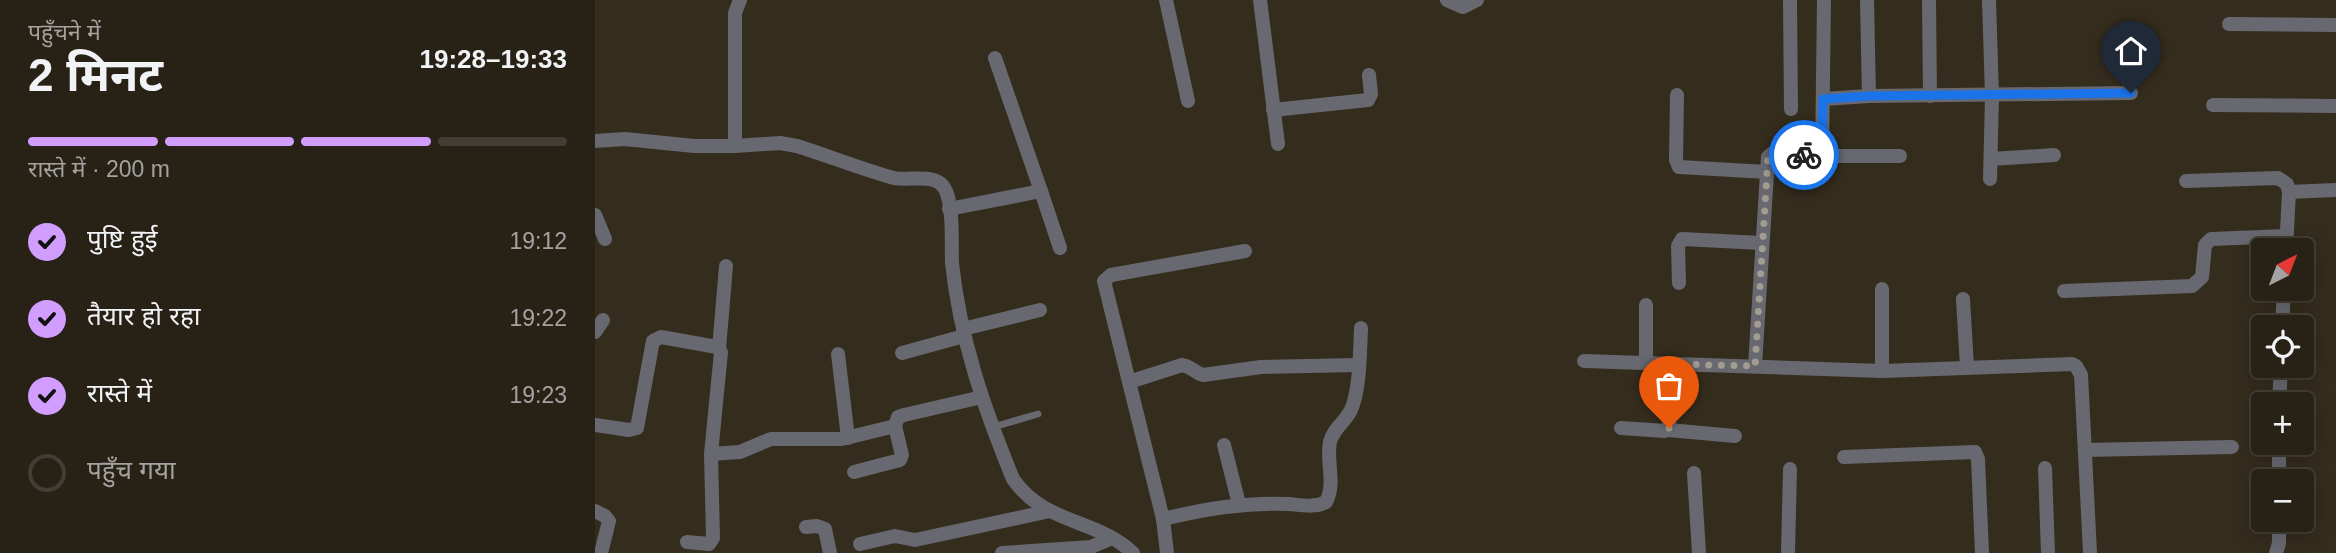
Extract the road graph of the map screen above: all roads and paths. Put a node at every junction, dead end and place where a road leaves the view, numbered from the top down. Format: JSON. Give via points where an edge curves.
{"nodes":[{"id":1,"x":740,"y":0,"type":"edge"},
{"id":2,"x":1166,"y":0,"type":"edge"},
{"id":3,"x":1260,"y":0,"type":"edge"},
{"id":4,"x":1447,"y":0,"type":"edge"},
{"id":5,"x":1477,"y":0,"type":"edge"},
{"id":6,"x":1790,"y":0,"type":"edge"},
{"id":7,"x":1824,"y":0,"type":"edge"},
{"id":8,"x":1867,"y":0,"type":"edge"},
{"id":9,"x":1929,"y":0,"type":"edge"},
{"id":10,"x":1989,"y":0,"type":"edge"},
{"id":11,"x":2229,"y":24,"type":"dead end"},
{"id":12,"x":2336,"y":25,"type":"edge"},
{"id":13,"x":995,"y":58,"type":"dead end"},
{"id":14,"x":1369,"y":75,"type":"dead end"},
{"id":15,"x":2131,"y":93,"type":"dead end"},
{"id":16,"x":1677,"y":95,"type":"dead end"},
{"id":17,"x":1869,"y":96,"type":"junction"},
{"id":18,"x":1930,"y":96,"type":"junction"},
{"id":19,"x":1992,"y":96,"type":"junction"},
{"id":20,"x":1823,"y":99,"type":"junction"},
{"id":21,"x":1188,"y":101,"type":"dead end"},
{"id":22,"x":2213,"y":105,"type":"dead end"},
{"id":23,"x":2336,"y":106,"type":"edge"},
{"id":24,"x":1791,"y":109,"type":"dead end"},
{"id":25,"x":1273,"y":110,"type":"junction"},
{"id":26,"x":595,"y":141,"type":"edge"},
{"id":27,"x":1278,"y":144,"type":"dead end"},
{"id":28,"x":735,"y":146,"type":"junction"},
{"id":29,"x":2054,"y":155,"type":"dead end"},
{"id":30,"x":1822,"y":156,"type":"junction"},
{"id":31,"x":1900,"y":156,"type":"dead end"},
{"id":32,"x":1991,"y":159,"type":"junction"},
{"id":33,"x":1767,"y":172,"type":"junction"},
{"id":34,"x":1990,"y":179,"type":"dead end"},
{"id":35,"x":2186,"y":181,"type":"dead end"},
{"id":36,"x":2336,"y":190,"type":"edge"},
{"id":37,"x":1041,"y":191,"type":"junction"},
{"id":38,"x":2289,"y":192,"type":"junction"},
{"id":39,"x":949,"y":209,"type":"junction"},
{"id":40,"x":595,"y":215,"type":"edge"},
{"id":41,"x":2286,"y":238,"type":"edge"},
{"id":42,"x":605,"y":239,"type":"dead end"},
{"id":43,"x":2251,"y":241,"type":"edge"},
{"id":44,"x":1762,"y":243,"type":"junction"},
{"id":45,"x":1060,"y":248,"type":"dead end"},
{"id":46,"x":1245,"y":251,"type":"dead end"},
{"id":47,"x":726,"y":265,"type":"dead end"},
{"id":48,"x":1679,"y":283,"type":"dead end"},
{"id":49,"x":1882,"y":289,"type":"dead end"},
{"id":50,"x":2064,"y":291,"type":"dead end"},
{"id":51,"x":1963,"y":299,"type":"dead end"},
{"id":52,"x":1646,"y":305,"type":"dead end"},
{"id":53,"x":1040,"y":310,"type":"dead end"},
{"id":54,"x":1361,"y":328,"type":"dead end"},
{"id":55,"x":963,"y":332,"type":"junction"},
{"id":56,"x":719,"y":349,"type":"junction"},
{"id":57,"x":838,"y":354,"type":"dead end"},
{"id":58,"x":902,"y":354,"type":"dead end"},
{"id":59,"x":1584,"y":361,"type":"dead end"},
{"id":60,"x":1646,"y":363,"type":"junction"},
{"id":61,"x":1672,"y":364,"type":"junction"},
{"id":62,"x":1359,"y":365,"type":"junction"},
{"id":63,"x":1755,"y":366,"type":"junction"},
{"id":64,"x":1967,"y":367,"type":"junction"},
{"id":65,"x":1882,"y":371,"type":"junction"},
{"id":66,"x":1129,"y":382,"type":"junction"},
{"id":67,"x":982,"y":397,"type":"junction"},
{"id":68,"x":1038,"y":414,"type":"dead end"},
{"id":69,"x":595,"y":425,"type":"edge"},
{"id":70,"x":895,"y":426,"type":"junction"},
{"id":71,"x":993,"y":427,"type":"junction"},
{"id":72,"x":1621,"y":428,"type":"dead end"},
{"id":73,"x":1668,"y":430,"type":"junction"},
{"id":74,"x":1735,"y":436,"type":"dead end"},
{"id":75,"x":848,"y":438,"type":"junction"},
{"id":76,"x":1224,"y":445,"type":"dead end"},
{"id":77,"x":2232,"y":447,"type":"dead end"},
{"id":78,"x":2085,"y":450,"type":"junction"},
{"id":79,"x":711,"y":454,"type":"junction"},
{"id":80,"x":1844,"y":457,"type":"dead end"},
{"id":81,"x":2045,"y":468,"type":"dead end"},
{"id":82,"x":1790,"y":469,"type":"dead end"},
{"id":83,"x":854,"y":472,"type":"dead end"},
{"id":84,"x":1693,"y":473,"type":"dead end"},
{"id":85,"x":1239,"y":504,"type":"junction"},
{"id":86,"x":595,"y":511,"type":"edge"},
{"id":87,"x":1050,"y":512,"type":"junction"},
{"id":88,"x":1163,"y":519,"type":"junction"},
{"id":89,"x":806,"y":527,"type":"dead end"},
{"id":90,"x":2279,"y":532,"type":"edge"},
{"id":91,"x":1112,"y":538,"type":"junction"},
{"id":92,"x":687,"y":542,"type":"dead end"},
{"id":93,"x":860,"y":544,"type":"dead end"},
{"id":94,"x":601,"y":553,"type":"edge"},
{"id":95,"x":830,"y":553,"type":"edge"},
{"id":96,"x":1002,"y":553,"type":"edge"},
{"id":97,"x":1133,"y":553,"type":"edge"},
{"id":98,"x":1167,"y":553,"type":"edge"},
{"id":99,"x":1699,"y":553,"type":"edge"},
{"id":100,"x":1788,"y":553,"type":"edge"},
{"id":101,"x":1982,"y":553,"type":"edge"},
{"id":102,"x":2048,"y":553,"type":"edge"},
{"id":103,"x":2090,"y":553,"type":"edge"},
{"id":104,"x":2276,"y":553,"type":"edge"}],
"edges":[{"from":1,"to":28,"type":"street","via":[[735,13]]},
{"from":2,"to":21,"type":"street"},
{"from":3,"to":25,"type":"street"},
{"from":4,"to":5,"type":"street","via":[[1463,7]]},
{"from":6,"to":24,"type":"street"},
{"from":7,"to":20,"type":"street"},
{"from":8,"to":17,"type":"street"},
{"from":9,"to":18,"type":"street"},
{"from":10,"to":19,"type":"street"},
{"from":11,"to":12,"type":"street"},
{"from":13,"to":37,"type":"street"},
{"from":14,"to":25,"type":"street","via":[[1368,100]]},
{"from":15,"to":19,"type":"street"},
{"from":16,"to":33,"type":"street","via":[[1679,167]]},
{"from":17,"to":18,"type":"street"},
{"from":17,"to":20,"type":"street"},
{"from":18,"to":19,"type":"street"},
{"from":19,"to":32,"type":"street"},
{"from":20,"to":30,"type":"street"},
{"from":22,"to":23,"type":"street"},
{"from":25,"to":27,"type":"street"},
{"from":26,"to":28,"type":"street"},
{"from":28,"to":39,"type":"street","via":[[780,143],[897,178],[934,180],[946,192]]},
{"from":29,"to":32,"type":"street"},
{"from":30,"to":31,"type":"street"},
{"from":30,"to":33,"type":"street","via":[[1774,152],[1768,157]]},
{"from":32,"to":34,"type":"street"},
{"from":33,"to":44,"type":"street"},
{"from":35,"to":38,"type":"street","via":[[2279,178]]},
{"from":36,"to":38,"type":"street"},
{"from":37,"to":39,"type":"street"},
{"from":37,"to":45,"type":"street"},
{"from":38,"to":41,"type":"street"},
{"from":39,"to":55,"type":"street"},
{"from":40,"to":42,"type":"street"},
{"from":43,"to":50,"type":"street","via":[[2211,239],[2205,245],[2202,277],[2192,286]]},
{"from":44,"to":48,"type":"street","via":[[1682,239],[1678,246]]},
{"from":44,"to":63,"type":"street"},
{"from":46,"to":66,"type":"street","via":[[1107,277],[1104,284]]},
{"from":47,"to":56,"type":"street"},
{"from":49,"to":65,"type":"street"},
{"from":51,"to":64,"type":"street"},
{"from":52,"to":60,"type":"street"},
{"from":53,"to":55,"type":"street"},
{"from":54,"to":62,"type":"street"},
{"from":55,"to":58,"type":"street"},
{"from":55,"to":67,"type":"street"},
{"from":56,"to":69,"type":"street","via":[[657,338],[637,428]]},
{"from":56,"to":79,"type":"street"},
{"from":57,"to":75,"type":"street"},
{"from":59,"to":60,"type":"street"},
{"from":60,"to":61,"type":"street"},
{"from":61,"to":63,"type":"street"},
{"from":61,"to":73,"type":"street"},
{"from":62,"to":66,"type":"street","via":[[1261,367],[1203,375],[1182,365]]},
{"from":62,"to":85,"type":"street","via":[[1352,408],[1331,438],[1331,489],[1326,502],[1314,506]]},
{"from":63,"to":65,"type":"street"},
{"from":64,"to":65,"type":"street"},
{"from":64,"to":78,"type":"street","via":[[2076,366],[2081,375]]},
{"from":66,"to":88,"type":"street"},
{"from":67,"to":70,"type":"street","via":[[904,415]]},
{"from":67,"to":71,"type":"street"},
{"from":68,"to":71,"type":"lane"},
{"from":70,"to":75,"type":"street"},
{"from":70,"to":83,"type":"street","via":[[901,458]]},
{"from":71,"to":87,"type":"street","via":[[1013,479],[1023,493]]},
{"from":72,"to":73,"type":"street"},
{"from":73,"to":74,"type":"street"},
{"from":75,"to":79,"type":"street","via":[[771,439],[740,452]]},
{"from":76,"to":85,"type":"street"},
{"from":77,"to":78,"type":"street"},
{"from":78,"to":103,"type":"street"},
{"from":79,"to":92,"type":"street","via":[[713,538],[709,544]]},
{"from":80,"to":101,"type":"street","via":[[1975,452]]},
{"from":81,"to":102,"type":"street"},
{"from":82,"to":100,"type":"street"},
{"from":84,"to":99,"type":"street"},
{"from":85,"to":88,"type":"street"},
{"from":86,"to":94,"type":"street","via":[[609,521]]},
{"from":87,"to":91,"type":"street"},
{"from":87,"to":93,"type":"street","via":[[915,540],[895,536]]},
{"from":88,"to":98,"type":"street"},
{"from":89,"to":95,"type":"street","via":[[825,529]]},
{"from":90,"to":104,"type":"street"},
{"from":91,"to":96,"type":"street","via":[[1091,547]]},
{"from":91,"to":97,"type":"street"}]}
